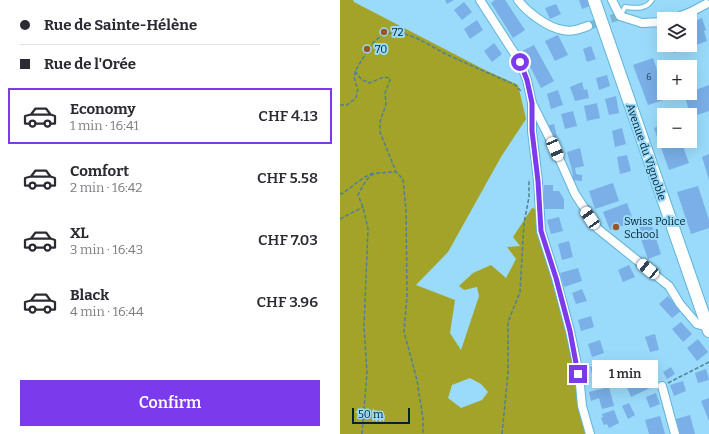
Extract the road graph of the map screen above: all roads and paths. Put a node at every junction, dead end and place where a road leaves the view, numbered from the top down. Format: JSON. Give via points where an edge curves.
{"nodes":[{"id":1,"x":480,"y":0,"type":"edge"},
{"id":2,"x":518,"y":0,"type":"edge"},
{"id":3,"x":594,"y":0,"type":"edge"},
{"id":4,"x":612,"y":0,"type":"edge"},
{"id":5,"x":652,"y":0,"type":"edge"},
{"id":6,"x":706,"y":4,"type":"dead end"},
{"id":7,"x":691,"y":12,"type":"edge"},
{"id":8,"x":620,"y":16,"type":"junction"},
{"id":9,"x":657,"y":22,"type":"edge"},
{"id":10,"x":588,"y":26,"type":"tunnel mouth"},
{"id":11,"x":355,"y":72,"type":"junction"},
{"id":12,"x":521,"y":91,"type":"dead end"},
{"id":13,"x":532,"y":103,"type":"junction"},
{"id":14,"x":340,"y":105,"type":"edge"},
{"id":15,"x":396,"y":172,"type":"junction"},
{"id":16,"x":375,"y":173,"type":"junction"},
{"id":17,"x":529,"y":176,"type":"dead end"},
{"id":18,"x":340,"y":193,"type":"edge"},
{"id":19,"x":363,"y":208,"type":"junction"},
{"id":20,"x":340,"y":219,"type":"edge"},
{"id":21,"x":708,"y":329,"type":"edge"},
{"id":22,"x":709,"y":362,"type":"edge"},
{"id":23,"x":662,"y":386,"type":"joint"},
{"id":24,"x":362,"y":434,"type":"edge"},
{"id":25,"x":423,"y":434,"type":"edge"},
{"id":26,"x":502,"y":434,"type":"edge"},
{"id":27,"x":590,"y":434,"type":"edge"},
{"id":28,"x":676,"y":434,"type":"edge"}],
"edges":[{"from":1,"to":13,"type":"street","via":[[520,62]]},
{"from":2,"to":10,"type":"street","via":[[539,20],[562,30]]},
{"from":3,"to":21,"type":"main road","name":"Avenue du Vignoble"},
{"from":4,"to":8,"type":"street"},
{"from":5,"to":8,"type":"lane","via":[[640,9],[625,7]]},
{"from":6,"to":7,"type":"street"},
{"from":8,"to":9,"type":"street","via":[[642,23]]},
{"from":11,"to":12,"type":"path","via":[[373,43],[381,36],[392,33],[404,34],[514,84]]},
{"from":11,"to":14,"type":"path","via":[[354,81],[358,88],[356,98],[347,105]]},
{"from":11,"to":15,"type":"path","via":[[369,83],[384,77],[390,78],[385,93],[386,104],[380,122],[380,132]]},
{"from":13,"to":21,"type":"street","via":[[575,194],[598,229],[669,286],[697,324]]},
{"from":13,"to":27,"type":"street","via":[[541,231],[570,331],[582,406]]},
{"from":15,"to":16,"type":"path"},
{"from":15,"to":25,"type":"path","via":[[403,179],[406,210],[407,295],[404,332],[417,380]]},
{"from":16,"to":18,"type":"path"},
{"from":16,"to":19,"type":"path","via":[[366,180],[358,195]]},
{"from":17,"to":26,"type":"path","via":[[520,292],[508,322],[508,373]]},
{"from":19,"to":20,"type":"path"},
{"from":19,"to":24,"type":"path","via":[[368,236],[364,326],[367,373]]},
{"from":22,"to":23,"type":"path"},
{"from":23,"to":28,"type":"street"}]}
